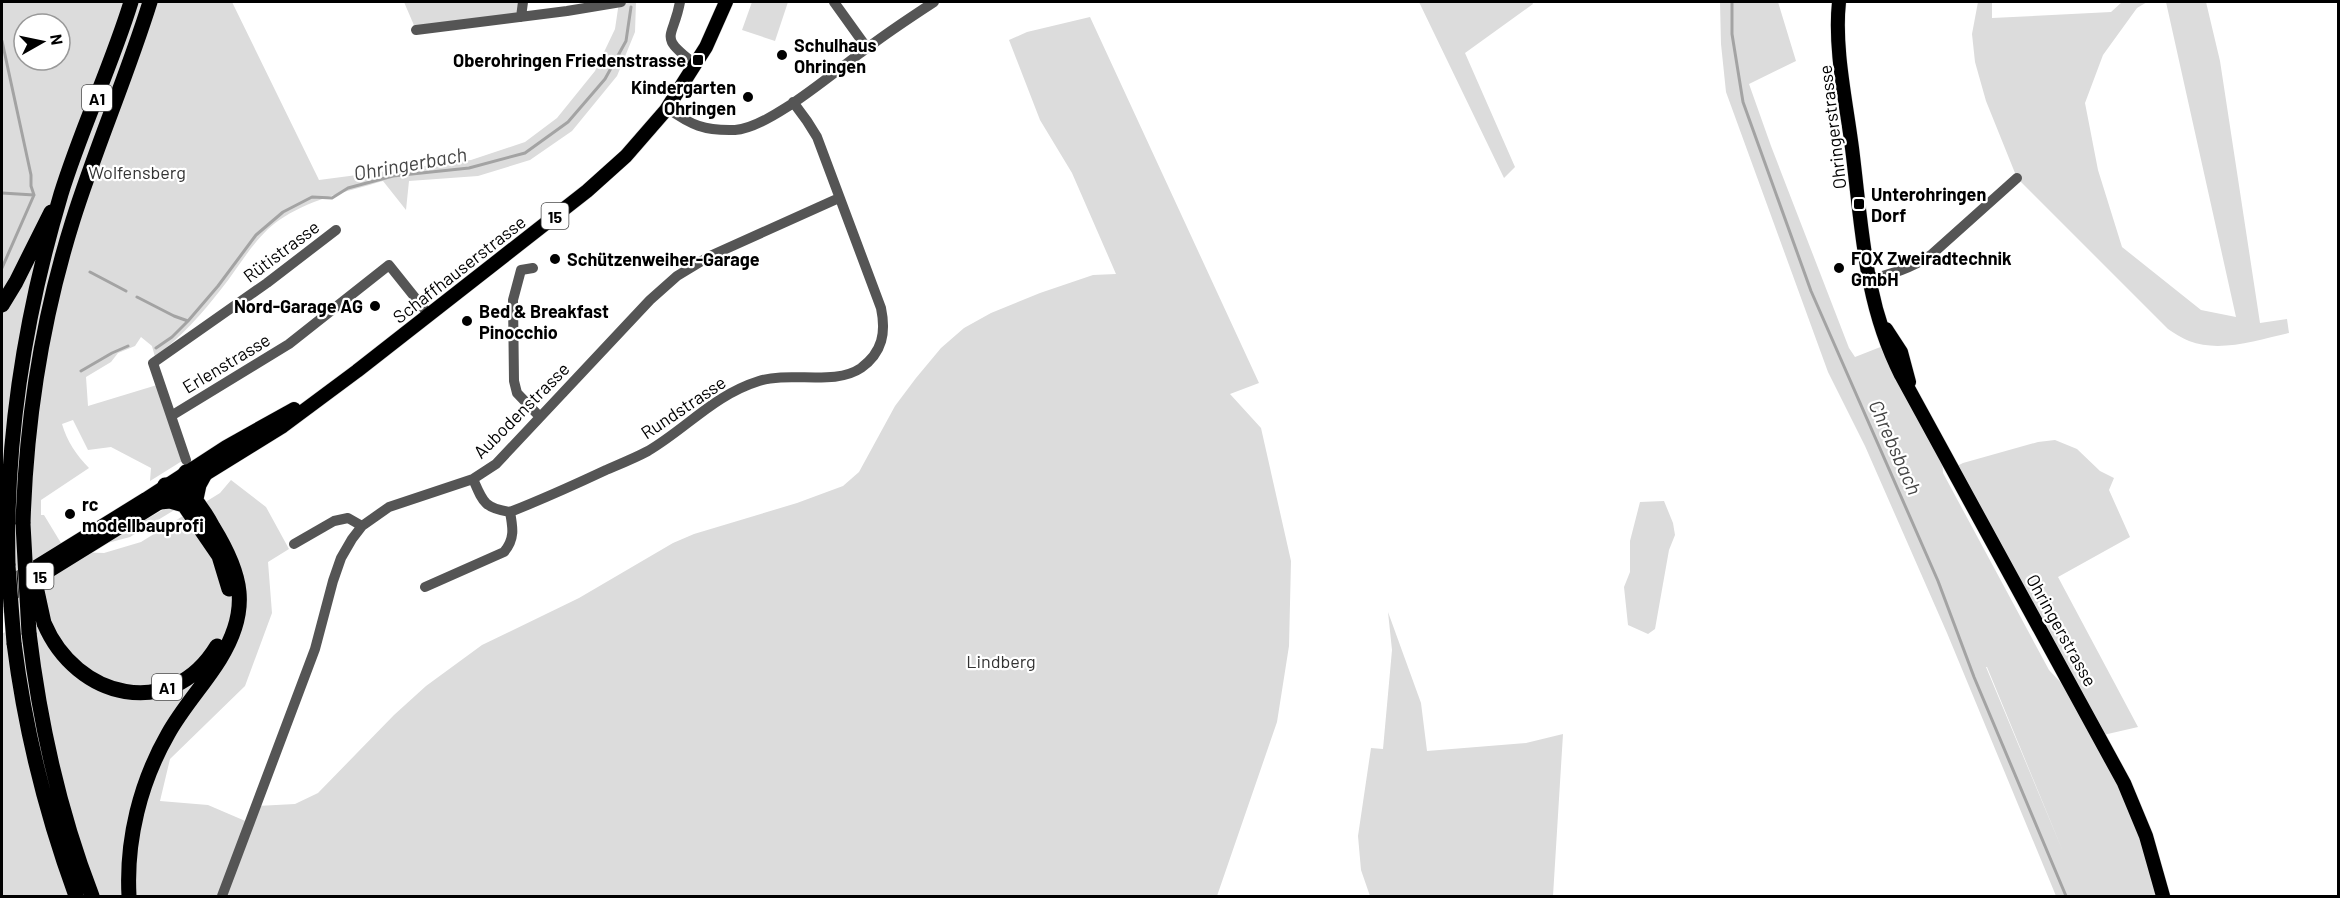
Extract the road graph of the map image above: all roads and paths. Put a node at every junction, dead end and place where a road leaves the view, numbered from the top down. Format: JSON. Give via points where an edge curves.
{"nodes":[{"id":1,"x":131,"y":2,"type":"edge"},
{"id":2,"x":150,"y":2,"type":"edge"},
{"id":3,"x":523,"y":2,"type":"edge"},
{"id":4,"x":621,"y":2,"type":"edge"},
{"id":5,"x":680,"y":2,"type":"edge"},
{"id":6,"x":726,"y":2,"type":"edge"},
{"id":7,"x":834,"y":2,"type":"edge"},
{"id":8,"x":934,"y":2,"type":"edge"},
{"id":9,"x":1839,"y":2,"type":"edge"},
{"id":10,"x":521,"y":17,"type":"junction"},
{"id":11,"x":416,"y":30,"type":"dead end"},
{"id":12,"x":867,"y":48,"type":"junction"},
{"id":13,"x":695,"y":64,"type":"junction"},
{"id":14,"x":793,"y":102,"type":"junction"},
{"id":15,"x":667,"y":108,"type":"junction"},
{"id":16,"x":2017,"y":178,"type":"dead end"},
{"id":17,"x":61,"y":194,"type":"junction"},
{"id":18,"x":839,"y":198,"type":"junction"},
{"id":19,"x":336,"y":230,"type":"dead end"},
{"id":20,"x":532,"y":268,"type":"dead end"},
{"id":21,"x":1868,"y":279,"type":"junction"},
{"id":22,"x":2,"y":305,"type":"edge"},
{"id":23,"x":429,"y":315,"type":"junction"},
{"id":24,"x":335,"y":387,"type":"junction"},
{"id":25,"x":171,"y":416,"type":"junction"},
{"id":26,"x":540,"y":417,"type":"junction"},
{"id":27,"x":205,"y":474,"type":"junction"},
{"id":28,"x":180,"y":479,"type":"junction"},
{"id":29,"x":473,"y":479,"type":"junction"},
{"id":30,"x":160,"y":502,"type":"junction"},
{"id":31,"x":190,"y":502,"type":"junction"},
{"id":32,"x":510,"y":512,"type":"junction"},
{"id":33,"x":24,"y":524,"type":"junction"},
{"id":34,"x":362,"y":526,"type":"junction"},
{"id":35,"x":294,"y":544,"type":"dead end"},
{"id":36,"x":2,"y":549,"type":"edge"},
{"id":37,"x":8,"y":566,"type":"junction"},
{"id":38,"x":425,"y":587,"type":"dead end"},
{"id":39,"x":2,"y":588,"type":"edge"},
{"id":40,"x":2,"y":600,"type":"edge"},
{"id":41,"x":76,"y":897,"type":"edge"},
{"id":42,"x":92,"y":897,"type":"edge"},
{"id":43,"x":129,"y":897,"type":"edge"},
{"id":44,"x":222,"y":897,"type":"edge"},
{"id":45,"x":2163,"y":897,"type":"edge"}],
"edges":[{"from":1,"to":17,"type":"highway","number":"A1"},
{"from":2,"to":33,"type":"highway","number":"A1","via":[[73,219],[52,296],[32,409]]},
{"from":3,"to":10,"type":"street"},
{"from":4,"to":10,"type":"street"},
{"from":5,"to":13,"type":"street","via":[[669,33],[673,45]]},
{"from":6,"to":13,"type":"main road","name":"Schaffhauserstrasse","number":"15"},
{"from":7,"to":12,"type":"street"},
{"from":8,"to":12,"type":"street"},
{"from":9,"to":21,"type":"main road","name":"Ohringerstrasse","via":[[1840,43]]},
{"from":10,"to":11,"type":"street"},
{"from":12,"to":14,"type":"street"},
{"from":13,"to":15,"type":"main road","name":"Schaffhauserstrasse","number":"15"},
{"from":14,"to":15,"type":"street","via":[[760,123],[737,130],[702,128]]},
{"from":14,"to":18,"type":"street","name":"Rundstrasse","via":[[817,137]]},
{"from":15,"to":23,"type":"main road","name":"Schaffhauserstrasse","number":"15","via":[[607,174]]},
{"from":16,"to":21,"type":"street","via":[[1931,255],[1898,272]]},
{"from":17,"to":22,"type":"highway","number":"A1"},
{"from":17,"to":37,"type":"highway","number":"A1","via":[[20,370],[10,459]]},
{"from":18,"to":26,"type":"street","name":"Aubodenstrasse","via":[[710,256],[677,276]]},
{"from":18,"to":32,"type":"street","name":"Rundstrasse","via":[[885,328],[871,360],[848,375],[778,377],[744,386],[720,398],[646,452]]},
{"from":19,"to":25,"type":"street","name":"Rütistrasse","via":[[153,363]]},
{"from":20,"to":26,"type":"street","via":[[521,270],[513,300],[514,381],[517,393]]},
{"from":21,"to":45,"type":"main road","name":"Ohringerstrasse","via":[[1888,350],[2124,783],[2146,836]]},
{"from":23,"to":24,"type":"main road","name":"Schaffhauserstrasse","number":"15"},
{"from":23,"to":25,"type":"street","name":"Erlenstrasse","via":[[389,265],[289,344]]},
{"from":24,"to":27,"type":"main road","name":"Schaffhauserstrasse","number":"15"},
{"from":24,"to":28,"type":"main road","name":"Schaffhauserstrasse","number":"15","via":[[255,429]]},
{"from":25,"to":28,"type":"street","name":"Rütistrasse"},
{"from":26,"to":29,"type":"street","name":"Aubodenstrasse","via":[[496,464]]},
{"from":27,"to":28,"type":"main road","name":"Schaffhauserstrasse","number":"15"},
{"from":27,"to":31,"type":"highway"},
{"from":28,"to":30,"type":"main road","name":"Schaffhauserstrasse","number":"15"},
{"from":28,"to":31,"type":"highway","number":"A1"},
{"from":28,"to":39,"type":"main road","name":"Schaffhauserstrasse","number":"15"},
{"from":29,"to":32,"type":"street","via":[[483,502],[495,510]]},
{"from":29,"to":34,"type":"street","name":"Aubodenstrasse","via":[[388,507]]},
{"from":30,"to":31,"type":"highway"},
{"from":30,"to":40,"type":"main road","name":"Schaffhauserstrasse","number":"15"},
{"from":31,"to":33,"type":"highway","number":"A1","bridge":true,"via":[[222,561],[230,593],[229,614],[216,649],[198,670],[178,683],[155,690],[129,692],[93,682],[56,647],[37,599]]},
{"from":31,"to":43,"type":"highway","number":"A1","via":[[234,563],[240,591],[236,620],[225,651],[174,724],[150,771],[132,835]]},
{"from":32,"to":38,"type":"street","via":[[513,534],[504,552]]},
{"from":33,"to":42,"type":"highway","number":"A1","bridge":true,"via":[[36,693],[51,768]]},
{"from":34,"to":35,"type":"street","via":[[348,518],[334,521]]},
{"from":34,"to":44,"type":"street","name":"Aubodenstrasse","via":[[341,558],[315,649]]},
{"from":36,"to":37,"type":"highway","number":"A1"},
{"from":37,"to":41,"type":"highway","number":"A1","bridge":true,"via":[[21,695],[53,830]]}]}
